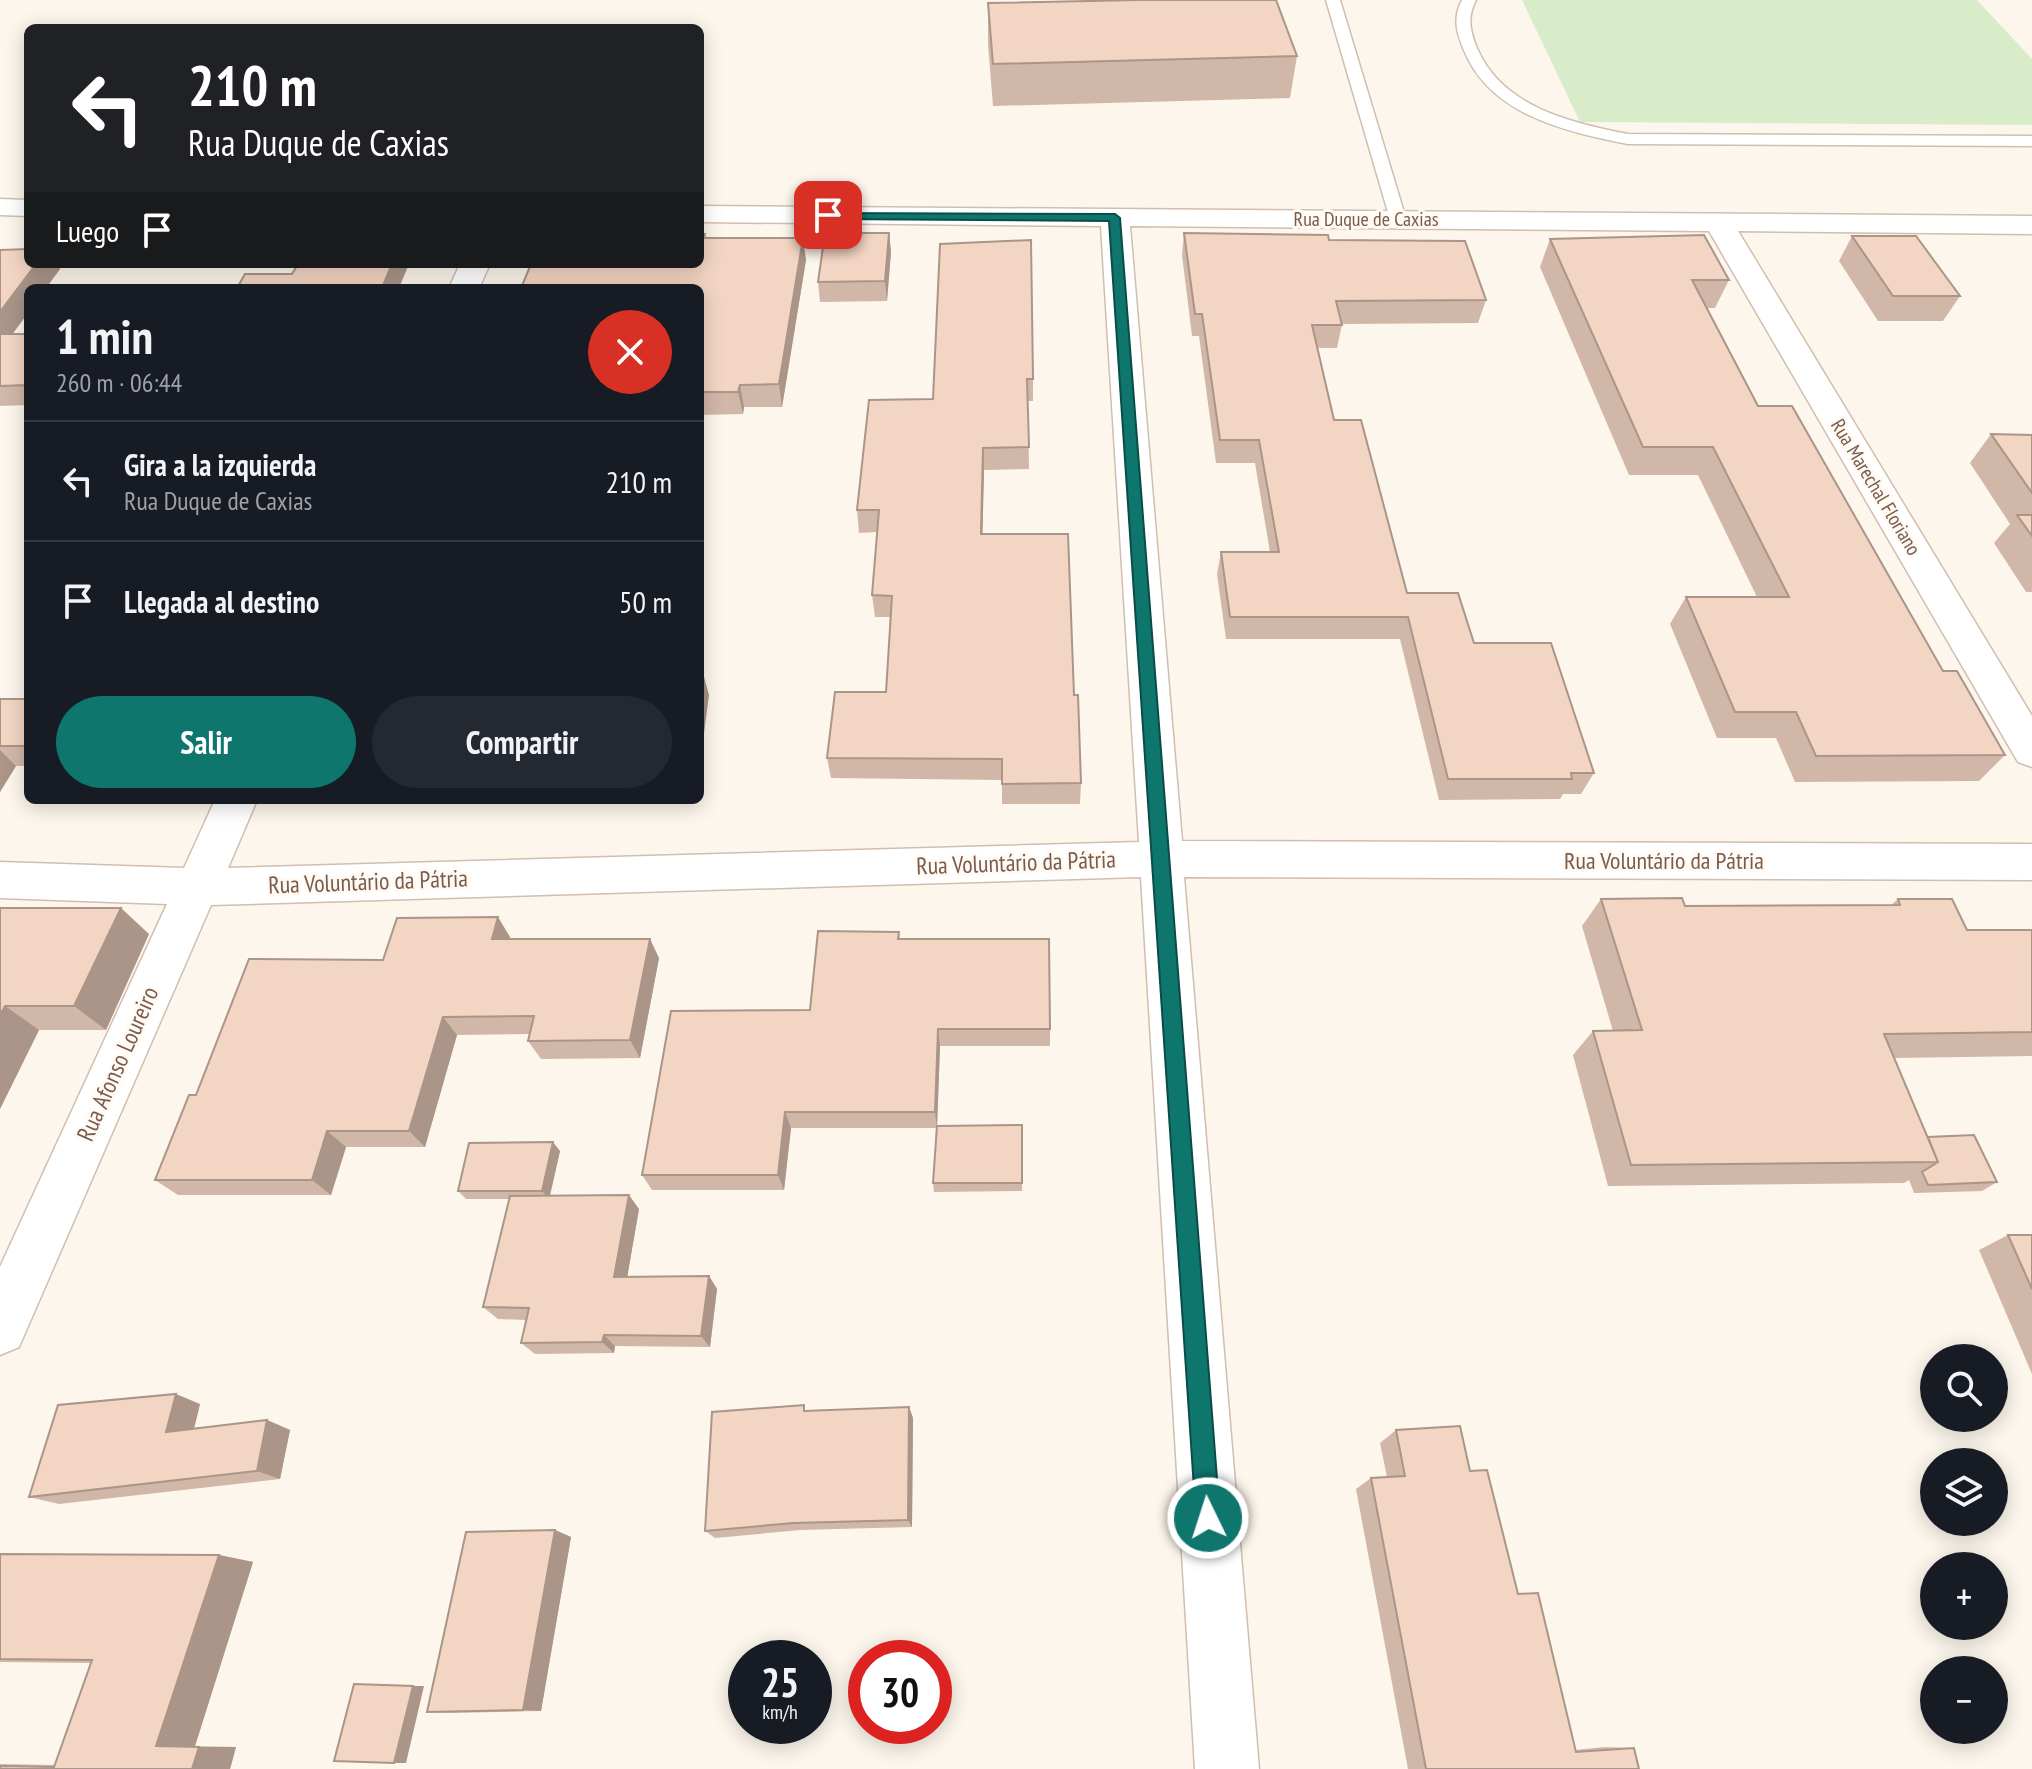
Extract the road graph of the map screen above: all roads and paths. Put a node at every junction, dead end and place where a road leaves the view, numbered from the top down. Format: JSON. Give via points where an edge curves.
{"nodes":[{"id":1,"x":1333,"y":0,"type":"edge"},
{"id":2,"x":1469,"y":0,"type":"edge"},
{"id":3,"x":2032,"y":141,"type":"edge"},
{"id":4,"x":0,"y":207,"type":"edge"},
{"id":5,"x":24,"y":208,"type":"edge"},
{"id":6,"x":704,"y":214,"type":"edge"},
{"id":7,"x":1115,"y":218,"type":"junction"},
{"id":8,"x":1398,"y":219,"type":"junction"},
{"id":9,"x":1719,"y":224,"type":"junction"},
{"id":10,"x":2032,"y":225,"type":"edge"},
{"id":11,"x":2032,"y":751,"type":"edge"},
{"id":12,"x":234,"y":804,"type":"edge"},
{"id":13,"x":1160,"y":859,"type":"junction"},
{"id":14,"x":2032,"y":862,"type":"edge"},
{"id":15,"x":0,"y":880,"type":"edge"},
{"id":16,"x":197,"y":887,"type":"junction"},
{"id":17,"x":0,"y":1328,"type":"edge"},
{"id":18,"x":1227,"y":1769,"type":"edge"}],
"edges":[{"from":1,"to":8,"type":"lane"},
{"from":2,"to":3,"type":"lane","via":[[1463,9],[1465,35],[1472,61],[1491,84],[1521,106],[1589,132],[1628,139]]},
{"from":4,"to":5,"type":"street"},
{"from":6,"to":7,"type":"street","name":"Rua Duque de Caxias"},
{"from":7,"to":8,"type":"street","name":"Rua Duque de Caxias"},
{"from":7,"to":13,"type":"street"},
{"from":8,"to":9,"type":"street","name":"Rua Duque de Caxias"},
{"from":9,"to":10,"type":"street","name":"Rua Duque de Caxias"},
{"from":9,"to":11,"type":"street","name":"Rua Marechal Floriano"},
{"from":12,"to":16,"type":"street","name":"Rua Afonso Loureiro"},
{"from":13,"to":14,"type":"street","name":"Rua Voluntário da Pátria"},
{"from":13,"to":16,"type":"street","name":"Rua Voluntário da Pátria"},
{"from":13,"to":18,"type":"street"},
{"from":15,"to":16,"type":"street","name":"Rua Voluntário da Pátria"},
{"from":16,"to":17,"type":"street","name":"Rua Afonso Loureiro"}]}
